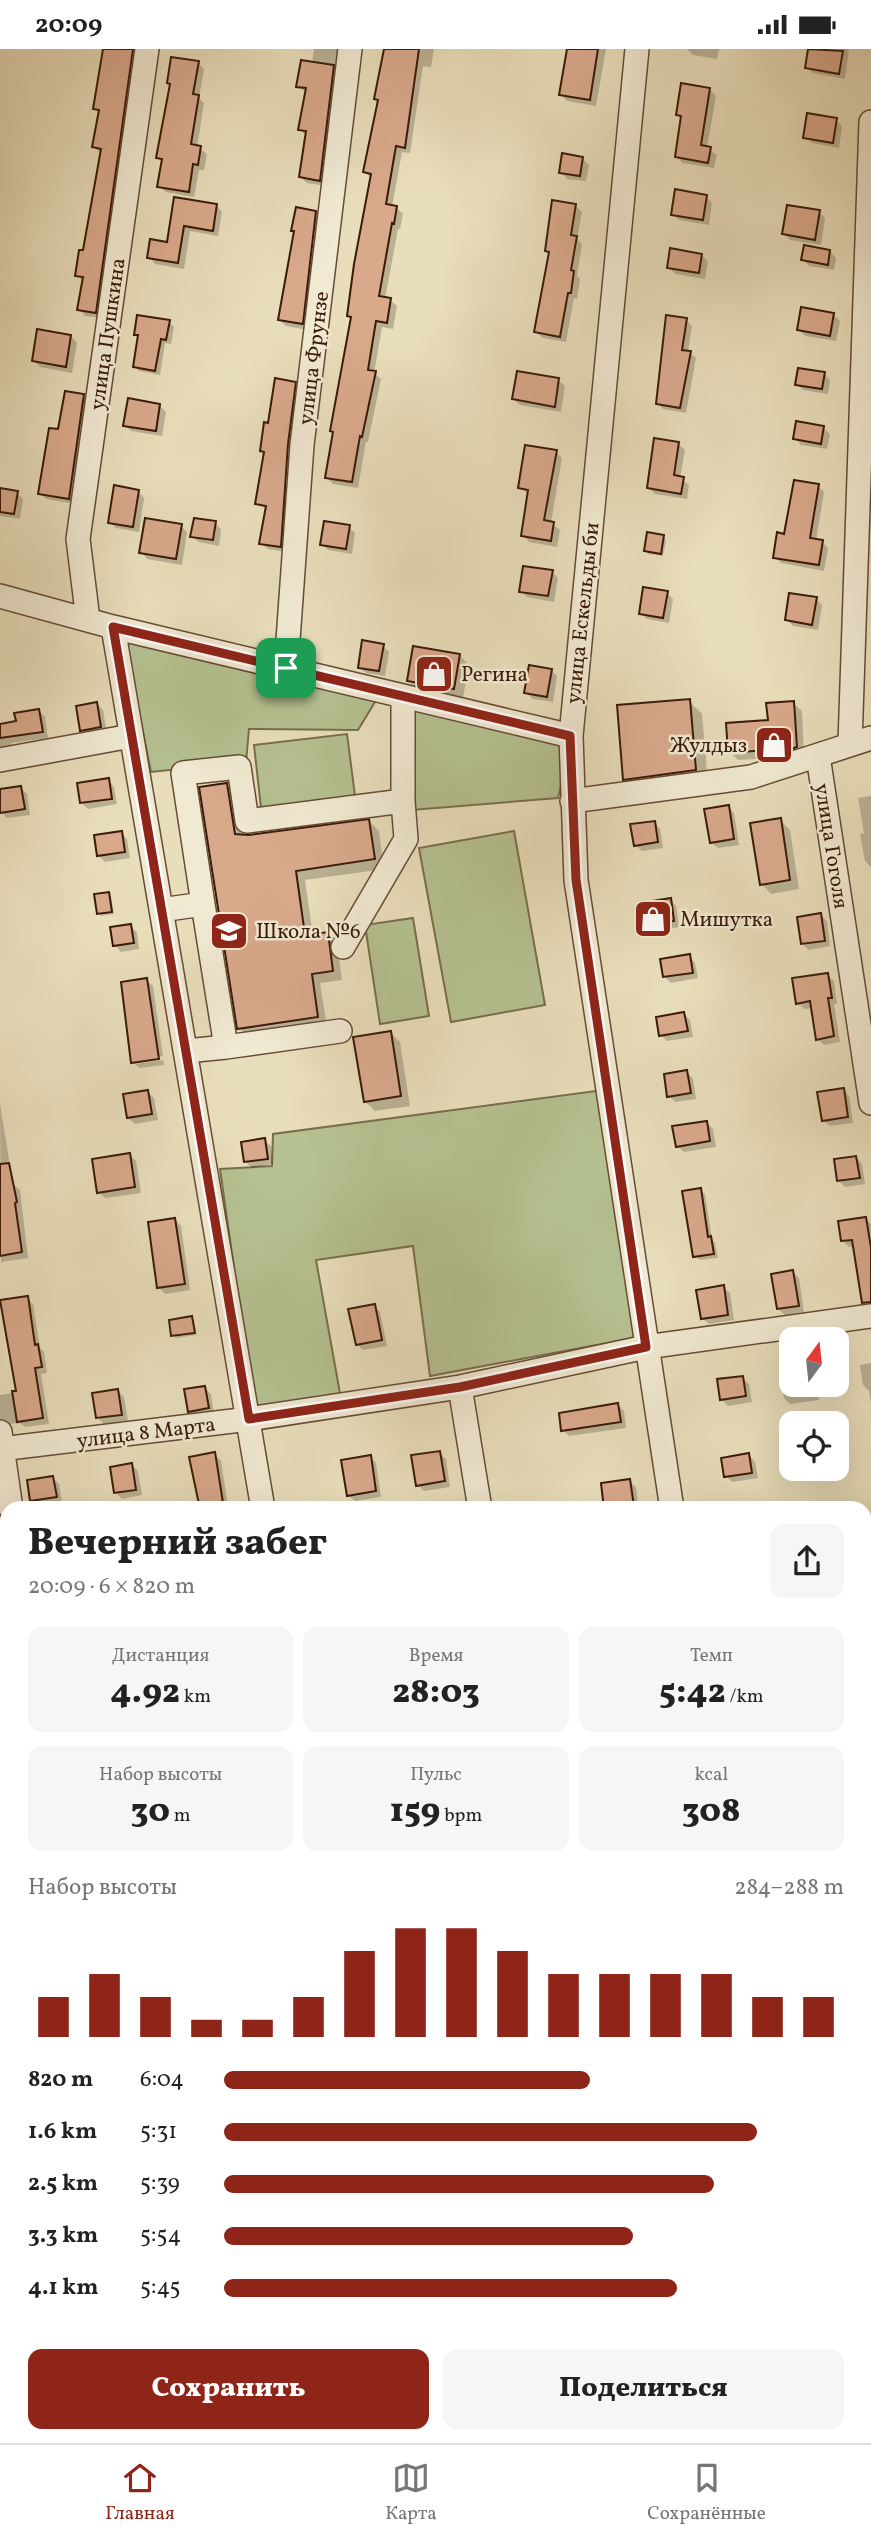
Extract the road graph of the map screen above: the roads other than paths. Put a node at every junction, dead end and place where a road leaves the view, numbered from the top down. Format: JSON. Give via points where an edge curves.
{"nodes":[{"id":1,"x":146,"y":49,"type":"edge"},
{"id":2,"x":351,"y":49,"type":"edge"},
{"id":3,"x":637,"y":49,"type":"edge"},
{"id":4,"x":871,"y":122,"type":"edge"},
{"id":5,"x":0,"y":596,"type":"edge"},
{"id":6,"x":88,"y":620,"type":"junction"},
{"id":7,"x":113,"y":627,"type":"junction"},
{"id":8,"x":286,"y":668,"type":"junction"},
{"id":9,"x":403,"y":696,"type":"junction"},
{"id":10,"x":131,"y":736,"type":"junction"},
{"id":11,"x":570,"y":736,"type":"junction"},
{"id":12,"x":860,"y":741,"type":"edge"},
{"id":13,"x":818,"y":756,"type":"junction"},
{"id":14,"x":0,"y":759,"type":"edge"},
{"id":15,"x":403,"y":801,"type":"junction"},
{"id":16,"x":572,"y":801,"type":"junction"},
{"id":17,"x":204,"y":904,"type":"junction"},
{"id":18,"x":161,"y":910,"type":"junction"},
{"id":19,"x":343,"y":947,"type":"dead end"},
{"id":20,"x":340,"y":1031,"type":"dead end"},
{"id":21,"x":226,"y":1047,"type":"junction"},
{"id":22,"x":186,"y":1051,"type":"junction"},
{"id":23,"x":871,"y":1103,"type":"edge"},
{"id":24,"x":871,"y":1316,"type":"edge"},
{"id":25,"x":646,"y":1347,"type":"junction"},
{"id":26,"x":460,"y":1387,"type":"junction"},
{"id":27,"x":249,"y":1419,"type":"junction"},
{"id":28,"x":1,"y":1443,"type":"edge"},
{"id":29,"x":10,"y":1501,"type":"edge"},
{"id":30,"x":262,"y":1501,"type":"edge"},
{"id":31,"x":479,"y":1501,"type":"edge"},
{"id":32,"x":671,"y":1501,"type":"edge"}],
"edges":[{"from":1,"to":6,"type":"street","name":"улица Пушкина","via":[[78,539]]},
{"from":2,"to":8,"type":"street","name":"улица Фрунзе","via":[[302,445]]},
{"from":3,"to":11,"type":"street","name":"улица Ескельды би"},
{"from":4,"to":12,"type":"street"},
{"from":5,"to":6,"type":"street"},
{"from":6,"to":7,"type":"street"},
{"from":7,"to":8,"type":"street"},
{"from":7,"to":10,"type":"street"},
{"from":8,"to":9,"type":"street"},
{"from":9,"to":11,"type":"street"},
{"from":9,"to":15,"type":"street"},
{"from":10,"to":14,"type":"street"},
{"from":10,"to":18,"type":"street"},
{"from":11,"to":16,"type":"street","name":"улица Ескельды би"},
{"from":12,"to":13,"type":"street"},
{"from":13,"to":16,"type":"street","via":[[751,777]]},
{"from":13,"to":23,"type":"street","name":"улица Гоголя"},
{"from":15,"to":17,"type":"street","via":[[247,821],[239,767],[183,773]]},
{"from":15,"to":19,"type":"street","via":[[406,839]]},
{"from":16,"to":25,"type":"street","name":"улица Ескельды би","via":[[576,880]]},
{"from":17,"to":18,"type":"street"},
{"from":17,"to":21,"type":"street"},
{"from":18,"to":22,"type":"street"},
{"from":20,"to":21,"type":"street"},
{"from":21,"to":22,"type":"street"},
{"from":22,"to":27,"type":"street"},
{"from":24,"to":25,"type":"street","name":"улица 8 Марта"},
{"from":25,"to":26,"type":"street","name":"улица 8 Марта"},
{"from":25,"to":32,"type":"street","name":"улица Ескельды би"},
{"from":26,"to":27,"type":"street","name":"улица 8 Марта"},
{"from":26,"to":31,"type":"street"},
{"from":27,"to":28,"type":"street","name":"улица 8 Марта"},
{"from":27,"to":30,"type":"street"},
{"from":28,"to":29,"type":"street"}]}
